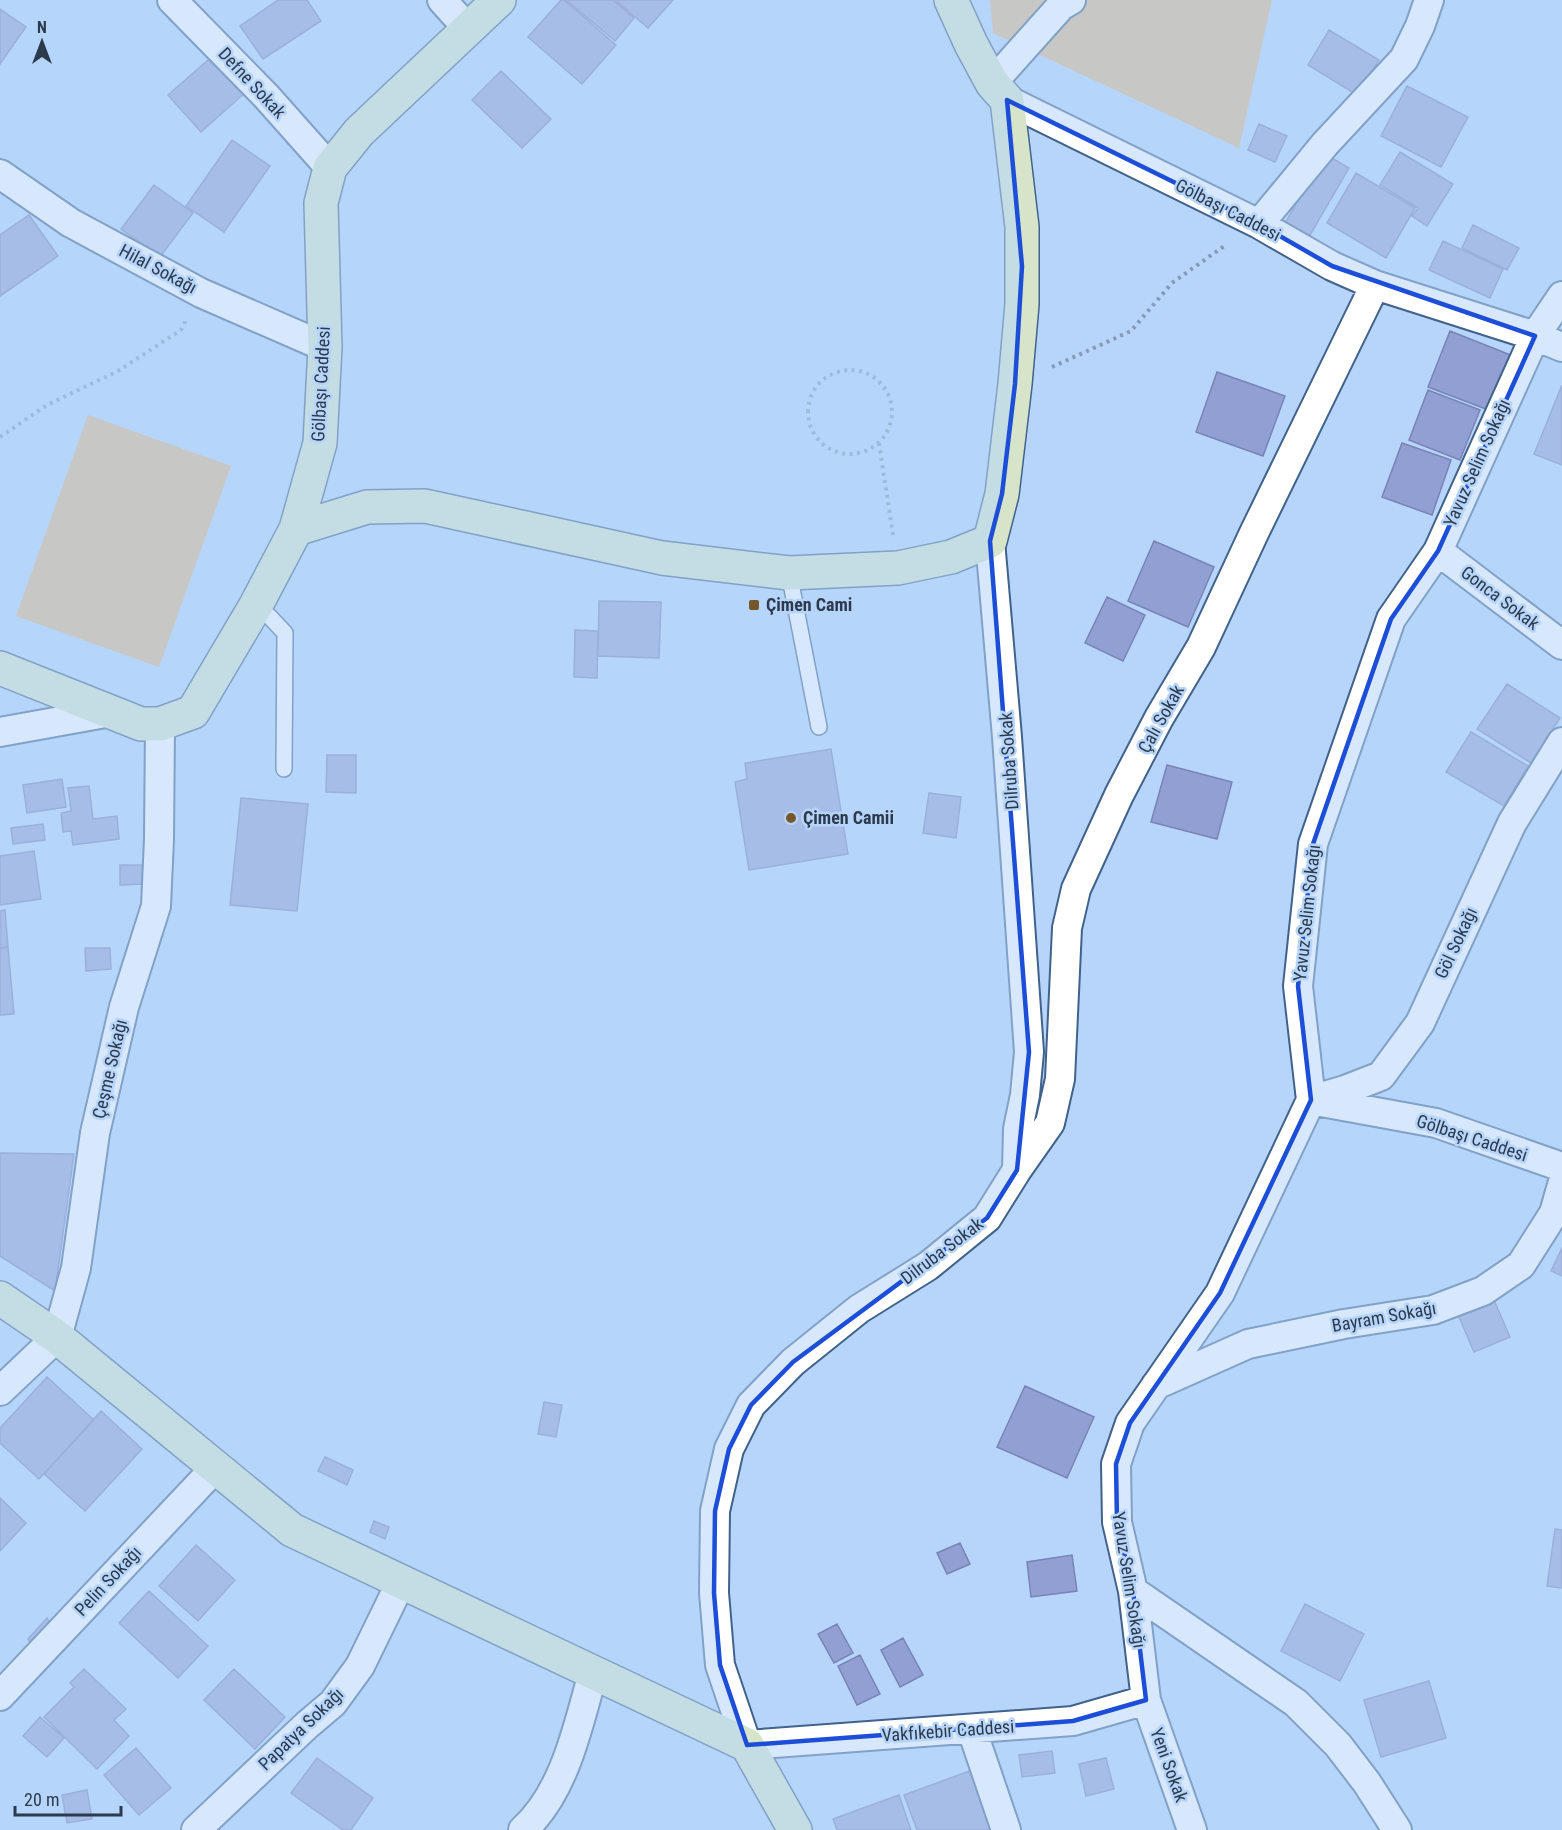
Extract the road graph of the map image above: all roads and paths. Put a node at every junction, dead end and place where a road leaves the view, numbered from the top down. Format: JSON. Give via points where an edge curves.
{"nodes":[{"id":1,"x":172,"y":0,"type":"edge"},
{"id":2,"x":442,"y":0,"type":"edge"},
{"id":3,"x":499,"y":0,"type":"edge"},
{"id":4,"x":951,"y":0,"type":"edge"},
{"id":5,"x":1071,"y":0,"type":"edge"},
{"id":6,"x":1429,"y":0,"type":"edge"},
{"id":7,"x":469,"y":30,"type":"junction"},
{"id":8,"x":1000,"y":91,"type":"junction"},
{"id":9,"x":330,"y":168,"type":"junction"},
{"id":10,"x":0,"y":174,"type":"edge"},
{"id":11,"x":1259,"y":224,"type":"junction"},
{"id":12,"x":1375,"y":285,"type":"junction"},
{"id":13,"x":201,"y":293,"type":"junction"},
{"id":14,"x":1562,"y":296,"type":"edge"},
{"id":15,"x":1535,"y":336,"type":"junction"},
{"id":16,"x":1562,"y":347,"type":"edge"},
{"id":17,"x":325,"y":348,"type":"junction"},
{"id":18,"x":1015,"y":384,"type":"junction"},
{"id":19,"x":0,"y":437,"type":"edge"},
{"id":20,"x":879,"y":442,"type":"junction"},
{"id":21,"x":296,"y":529,"type":"junction"},
{"id":22,"x":990,"y":541,"type":"junction"},
{"id":23,"x":1438,"y":551,"type":"junction"},
{"id":24,"x":898,"y":568,"type":"junction"},
{"id":25,"x":789,"y":573,"type":"junction"},
{"id":26,"x":255,"y":606,"type":"junction"},
{"id":27,"x":1562,"y":645,"type":"edge"},
{"id":28,"x":0,"y":668,"type":"edge"},
{"id":29,"x":111,"y":712,"type":"junction"},
{"id":30,"x":160,"y":724,"type":"junction"},
{"id":31,"x":819,"y":727,"type":"dead end"},
{"id":32,"x":0,"y":732,"type":"edge"},
{"id":33,"x":1562,"y":742,"type":"edge"},
{"id":34,"x":284,"y":769,"type":"dead end"},
{"id":35,"x":1311,"y":1100,"type":"junction"},
{"id":36,"x":1562,"y":1167,"type":"edge"},
{"id":37,"x":1017,"y":1170,"type":"junction"},
{"id":38,"x":1562,"y":1185,"type":"edge"},
{"id":39,"x":0,"y":1298,"type":"edge"},
{"id":40,"x":57,"y":1337,"type":"junction"},
{"id":41,"x":1156,"y":1385,"type":"junction"},
{"id":42,"x":0,"y":1390,"type":"edge"},
{"id":43,"x":216,"y":1467,"type":"junction"},
{"id":44,"x":401,"y":1582,"type":"junction"},
{"id":45,"x":1132,"y":1592,"type":"junction"},
{"id":46,"x":593,"y":1673,"type":"junction"},
{"id":47,"x":0,"y":1696,"type":"edge"},
{"id":48,"x":1146,"y":1700,"type":"junction"},
{"id":49,"x":972,"y":1730,"type":"junction"},
{"id":50,"x":747,"y":1745,"type":"junction"},
{"id":51,"x":196,"y":1830,"type":"edge"},
{"id":52,"x":523,"y":1830,"type":"edge"},
{"id":53,"x":795,"y":1830,"type":"edge"},
{"id":54,"x":1006,"y":1830,"type":"edge"},
{"id":55,"x":1192,"y":1830,"type":"edge"},
{"id":56,"x":1397,"y":1830,"type":"edge"}],
"edges":[{"from":1,"to":9,"type":"street","name":"Defne Sokak"},
{"from":2,"to":7,"type":"street"},
{"from":3,"to":7,"type":"street","name":"Gölbaşı Caddesi"},
{"from":4,"to":8,"type":"street","via":[[971,44]]},
{"from":5,"to":8,"type":"street","via":[[1061,6]]},
{"from":6,"to":11,"type":"street","via":[[1404,59],[1325,144]]},
{"from":7,"to":9,"type":"street","name":"Gölbaşı Caddesi","via":[[359,132]]},
{"from":8,"to":11,"type":"street","name":"Gölbaşı Caddesi"},
{"from":8,"to":18,"type":"street","via":[[1022,228],[1023,304]]},
{"from":9,"to":17,"type":"street","name":"Gölbaşı Caddesi","via":[[321,202]]},
{"from":10,"to":13,"type":"street","name":"Hilal Sokağı","via":[[71,223]]},
{"from":11,"to":12,"type":"street","name":"Gölbaşı Caddesi","via":[[1332,266]]},
{"from":11,"to":18,"type":"path","via":[[1173,283],[1131,332]]},
{"from":12,"to":15,"type":"street","name":"Gölbaşı Caddesi"},
{"from":12,"to":37,"type":"street","name":"Çalı Sokak","via":[[1201,648],[1119,795],[1076,889],[1067,928],[1060,1079],[1050,1123]]},
{"from":13,"to":17,"type":"street","name":"Hilal Sokağı"},
{"from":13,"to":19,"type":"path","via":[[181,330],[118,371],[47,405]]},
{"from":14,"to":15,"type":"street","name":"Yavuz Selim Sokağı"},
{"from":15,"to":16,"type":"street","name":"Gölbaşı Caddesi"},
{"from":15,"to":23,"type":"street","name":"Yavuz Selim Sokağı"},
{"from":17,"to":21,"type":"street","name":"Gölbaşı Caddesi","via":[[320,443]]},
{"from":18,"to":22,"type":"street","via":[[1002,494]]},
{"from":20,"to":20,"type":"path","via":[[891,421],[892,409],[883,386],[874,377],[846,370],[820,382],[808,408],[809,422],[825,446],[853,454]]},
{"from":20,"to":24,"type":"path"},
{"from":21,"to":25,"type":"street","via":[[367,507],[425,506],[662,558]]},
{"from":21,"to":26,"type":"street","name":"Gölbaşı Caddesi"},
{"from":22,"to":24,"type":"street","via":[[951,557]]},
{"from":22,"to":37,"type":"street","name":"Dilruba Sokak","via":[[1029,1052],[1018,1129]]},
{"from":23,"to":27,"type":"street","name":"Gonca Sokak"},
{"from":23,"to":35,"type":"street","name":"Yavuz Selim Sokağı","via":[[1391,619],[1313,844],[1298,986]]},
{"from":24,"to":25,"type":"street"},
{"from":25,"to":31,"type":"lane"},
{"from":26,"to":30,"type":"street","name":"Gölbaşı Caddesi","via":[[193,712]]},
{"from":26,"to":34,"type":"lane","via":[[285,633]]},
{"from":28,"to":29,"type":"street","name":"Gölbaşı Caddesi"},
{"from":29,"to":30,"type":"street","name":"Gölbaşı Caddesi","via":[[141,724]]},
{"from":29,"to":32,"type":"street"},
{"from":30,"to":40,"type":"street","name":"Çeşme Sokağı","via":[[156,906],[124,1007],[95,1133],[76,1268]]},
{"from":33,"to":35,"type":"street","name":"Göl Sokağı","via":[[1512,823],[1420,1023],[1381,1076]]},
{"from":35,"to":36,"type":"street","name":"Gölbaşı Caddesi","via":[[1436,1123]]},
{"from":35,"to":41,"type":"street","name":"Yavuz Selim Sokağı","via":[[1220,1293]]},
{"from":37,"to":50,"type":"street","name":"Dilruba Sokak","via":[[987,1218],[928,1266],[859,1309],[793,1362],[751,1405],[729,1449],[715,1511],[714,1593],[720,1665]]},
{"from":38,"to":41,"type":"street","name":"Bayram Sokağı","via":[[1554,1213],[1521,1265],[1483,1291],[1433,1311],[1248,1344]]},
{"from":39,"to":40,"type":"street"},
{"from":40,"to":42,"type":"street"},
{"from":40,"to":43,"type":"street"},
{"from":41,"to":45,"type":"street","name":"Yavuz Selim Sokağı","via":[[1130,1423],[1116,1464],[1117,1522]]},
{"from":43,"to":44,"type":"street","via":[[292,1530]]},
{"from":43,"to":47,"type":"street","name":"Pelin Sokağı"},
{"from":44,"to":46,"type":"street"},
{"from":44,"to":51,"type":"street","name":"Papatya Sokağı","via":[[360,1666],[333,1702]]},
{"from":45,"to":48,"type":"street","name":"Yavuz Selim Sokağı"},
{"from":45,"to":56,"type":"street","via":[[1296,1703],[1338,1745]]},
{"from":46,"to":50,"type":"street"},
{"from":46,"to":52,"type":"street","via":[[568,1760],[537,1817]]},
{"from":48,"to":49,"type":"street","name":"Vakfıkebir Caddesi","via":[[1073,1721]]},
{"from":48,"to":55,"type":"street","name":"Yeni Sokak"},
{"from":49,"to":50,"type":"street","name":"Vakfıkebir Caddesi"},
{"from":49,"to":54,"type":"street"},
{"from":50,"to":53,"type":"street"}]}
